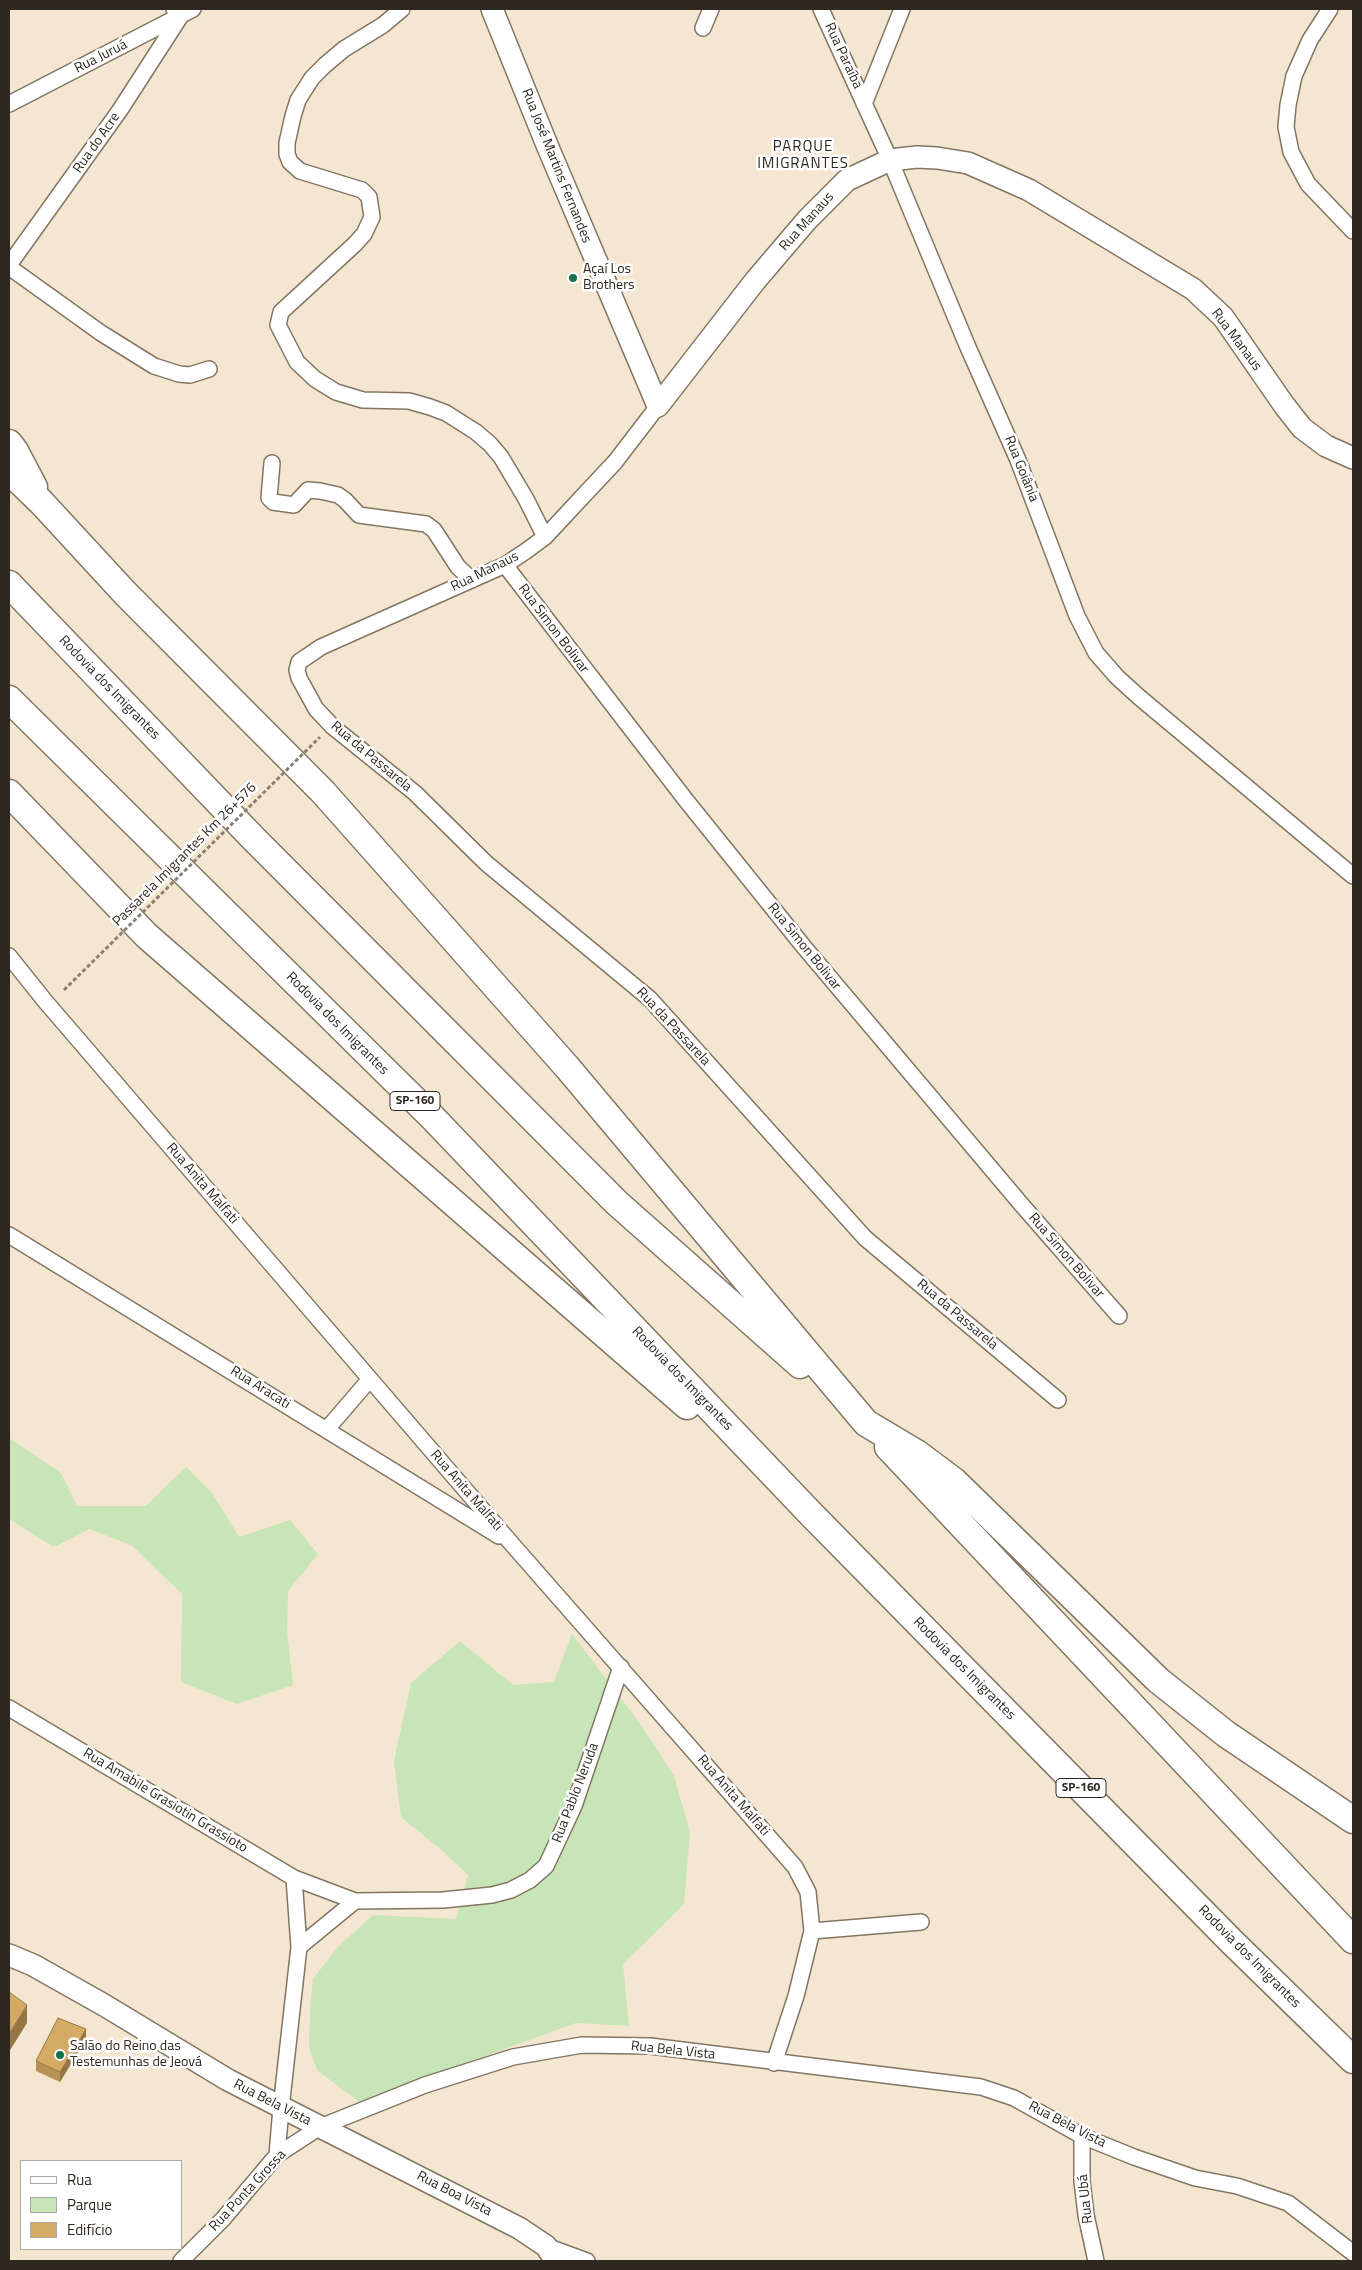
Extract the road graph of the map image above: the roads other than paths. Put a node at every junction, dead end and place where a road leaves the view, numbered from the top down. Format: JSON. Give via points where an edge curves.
{"nodes":[{"id":1,"x":193,"y":9,"type":"edge"},
{"id":2,"x":402,"y":9,"type":"edge"},
{"id":3,"x":492,"y":9,"type":"edge"},
{"id":4,"x":711,"y":9,"type":"edge"},
{"id":5,"x":821,"y":9,"type":"edge"},
{"id":6,"x":902,"y":9,"type":"edge"},
{"id":7,"x":1330,"y":9,"type":"edge"},
{"id":8,"x":177,"y":13,"type":"edge"},
{"id":9,"x":703,"y":28,"type":"dead end"},
{"id":10,"x":9,"y":104,"type":"edge"},
{"id":11,"x":864,"y":104,"type":"junction"},
{"id":12,"x":890,"y":160,"type":"junction"},
{"id":13,"x":1353,"y":231,"type":"edge"},
{"id":14,"x":9,"y":266,"type":"edge"},
{"id":15,"x":209,"y":369,"type":"dead end"},
{"id":16,"x":658,"y":406,"type":"junction"},
{"id":17,"x":9,"y":443,"type":"edge"},
{"id":18,"x":1353,"y":458,"type":"edge"},
{"id":19,"x":272,"y":463,"type":"dead end"},
{"id":20,"x":9,"y":471,"type":"edge"},
{"id":21,"x":42,"y":503,"type":"junction"},
{"id":22,"x":545,"y":537,"type":"junction"},
{"id":23,"x":504,"y":565,"type":"junction"},
{"id":24,"x":472,"y":580,"type":"junction"},
{"id":25,"x":9,"y":584,"type":"edge"},
{"id":26,"x":304,"y":657,"type":"joint"},
{"id":27,"x":9,"y":699,"type":"edge"},
{"id":28,"x":9,"y":793,"type":"edge"},
{"id":29,"x":1353,"y":876,"type":"edge"},
{"id":30,"x":9,"y":956,"type":"edge"},
{"id":31,"x":9,"y":1235,"type":"edge"},
{"id":32,"x":1119,"y":1316,"type":"dead end"},
{"id":33,"x":370,"y":1379,"type":"junction"},
{"id":34,"x":1058,"y":1400,"type":"dead end"},
{"id":35,"x":866,"y":1423,"type":"junction"},
{"id":36,"x":327,"y":1430,"type":"junction"},
{"id":37,"x":811,"y":1514,"type":"junction"},
{"id":38,"x":511,"y":1543,"type":"junction"},
{"id":39,"x":621,"y":1667,"type":"junction"},
{"id":40,"x":9,"y":1708,"type":"edge"},
{"id":41,"x":1353,"y":1820,"type":"edge"},
{"id":42,"x":294,"y":1878,"type":"junction"},
{"id":43,"x":355,"y":1901,"type":"junction"},
{"id":44,"x":921,"y":1922,"type":"dead end"},
{"id":45,"x":812,"y":1931,"type":"junction"},
{"id":46,"x":1353,"y":1940,"type":"edge"},
{"id":47,"x":299,"y":1947,"type":"junction"},
{"id":48,"x":9,"y":1955,"type":"edge"},
{"id":49,"x":1353,"y":2060,"type":"edge"},
{"id":50,"x":774,"y":2063,"type":"junction"},
{"id":51,"x":281,"y":2108,"type":"junction"},
{"id":52,"x":320,"y":2127,"type":"junction"},
{"id":53,"x":1082,"y":2136,"type":"junction"},
{"id":54,"x":277,"y":2156,"type":"junction"},
{"id":55,"x":1353,"y":2253,"type":"edge"},
{"id":56,"x":551,"y":2254,"type":"edge"},
{"id":57,"x":181,"y":2261,"type":"edge"},
{"id":58,"x":586,"y":2261,"type":"edge"},
{"id":59,"x":1096,"y":2261,"type":"edge"}],
"edges":[{"from":1,"to":8,"type":"street","name":"Rua Juruá"},
{"from":2,"to":22,"type":"street","via":[[325,65],[298,100],[287,144],[290,162],[300,171],[362,190],[368,197],[372,217],[355,244],[281,312],[278,325],[297,362],[315,380],[336,392],[363,400],[409,401],[430,407],[476,432],[501,457]]},
{"from":3,"to":16,"type":"street","name":"Rua José Martins Fernandes"},
{"from":4,"to":9,"type":"street"},
{"from":5,"to":11,"type":"street","name":"Rua Paraíba"},
{"from":6,"to":11,"type":"street"},
{"from":7,"to":13,"type":"street","via":[[1310,40],[1294,76],[1286,127],[1291,152],[1308,184]]},
{"from":8,"to":10,"type":"street","name":"Rua Juruá"},
{"from":8,"to":14,"type":"street","name":"Rua do Acre","via":[[120,110]]},
{"from":11,"to":12,"type":"street","name":"Rua Goiânia"},
{"from":12,"to":16,"type":"street","name":"Rua Manaus","via":[[848,180],[825,200],[755,281]]},
{"from":12,"to":18,"type":"street","name":"Rua Manaus","via":[[937,158],[968,163],[997,175],[1029,190],[1193,289],[1223,317],[1302,428],[1326,446]]},
{"from":12,"to":29,"type":"street","name":"Rua Goiânia","via":[[1018,460],[1077,616],[1096,653],[1131,690]]},
{"from":14,"to":15,"type":"street","via":[[101,333],[154,366],[190,375]]},
{"from":16,"to":22,"type":"street","name":"Rua Manaus","via":[[615,462]]},
{"from":17,"to":21,"type":"highway"},
{"from":19,"to":24,"type":"street","via":[[269,498],[273,502],[294,505],[308,490],[320,491],[338,495],[359,515],[426,524]]},
{"from":20,"to":21,"type":"highway"},
{"from":21,"to":35,"type":"highway","via":[[125,593],[329,799],[567,1067]]},
{"from":22,"to":23,"type":"street","name":"Rua Manaus"},
{"from":23,"to":24,"type":"street","name":"Rua Manaus"},
{"from":23,"to":32,"type":"street","name":"Rua Simon Bolivar","via":[[678,791],[804,947]]},
{"from":24,"to":26,"type":"street","name":"Rua Manaus"},
{"from":25,"to":35,"type":"highway","name":"Rodovia dos Imigrantes","via":[[252,837],[617,1203]]},
{"from":26,"to":34,"type":"street","name":"Rua da Passarela","via":[[297,666],[299,678],[316,709],[333,726],[415,793],[486,863],[650,999],[865,1238]]},
{"from":27,"to":37,"type":"highway","name":"Rodovia dos Imigrantes","number":"SP-160","via":[[434,1119]]},
{"from":28,"to":37,"type":"highway","via":[[147,936]]},
{"from":30,"to":33,"type":"street","name":"Rua Anita Malfati"},
{"from":31,"to":36,"type":"street","name":"Rua Aracati"},
{"from":33,"to":36,"type":"street"},
{"from":33,"to":38,"type":"street","name":"Rua Anita Malfati"},
{"from":35,"to":41,"type":"highway","via":[[918,1454],[954,1481],[1158,1680],[1226,1734]]},
{"from":35,"to":46,"type":"highway","name":"Rodovia dos Imigrantes"},
{"from":36,"to":38,"type":"street","name":"Rua Aracati"},
{"from":37,"to":49,"type":"highway","name":"Rodovia dos Imigrantes","number":"SP-160","via":[[1231,1941]]},
{"from":38,"to":39,"type":"street","name":"Rua Anita Malfati"},
{"from":39,"to":43,"type":"street","name":"Rua Pablo Neruda","via":[[574,1806],[546,1866],[530,1880],[492,1895],[443,1900]]},
{"from":39,"to":45,"type":"street","name":"Rua Anita Malfati","via":[[795,1868],[808,1892]]},
{"from":40,"to":42,"type":"street","name":"Rua Amabile Grasiotin Grassioto"},
{"from":42,"to":43,"type":"street","name":"Rua Amabile Grasiotin Grassioto"},
{"from":42,"to":47,"type":"street"},
{"from":43,"to":47,"type":"street"},
{"from":44,"to":45,"type":"street"},
{"from":45,"to":50,"type":"street","name":"Rua Anita Malfati","via":[[796,1996]]},
{"from":47,"to":51,"type":"street"},
{"from":48,"to":51,"type":"street","name":"Rua Bela Vista","via":[[33,1965]]},
{"from":50,"to":52,"type":"street","name":"Rua Bela Vista","via":[[650,2046],[582,2045],[513,2057],[443,2079]]},
{"from":50,"to":53,"type":"street","name":"Rua Bela Vista","via":[[981,2087],[1014,2098]]},
{"from":51,"to":52,"type":"street","name":"Rua Bela Vista"},
{"from":51,"to":54,"type":"street"},
{"from":52,"to":54,"type":"street","name":"Rua Ponta Grossa"},
{"from":52,"to":56,"type":"street","name":"Rua Boa Vista","via":[[518,2228]]},
{"from":53,"to":55,"type":"street","name":"Rua Bela Vista","via":[[1195,2178],[1237,2186],[1288,2203]]},
{"from":53,"to":59,"type":"street","name":"Rua Ubá","via":[[1082,2181]]},
{"from":54,"to":57,"type":"street","name":"Rua Ponta Grossa","via":[[223,2219]]},
{"from":56,"to":58,"type":"street","name":"Rua Boa Vista"}]}
